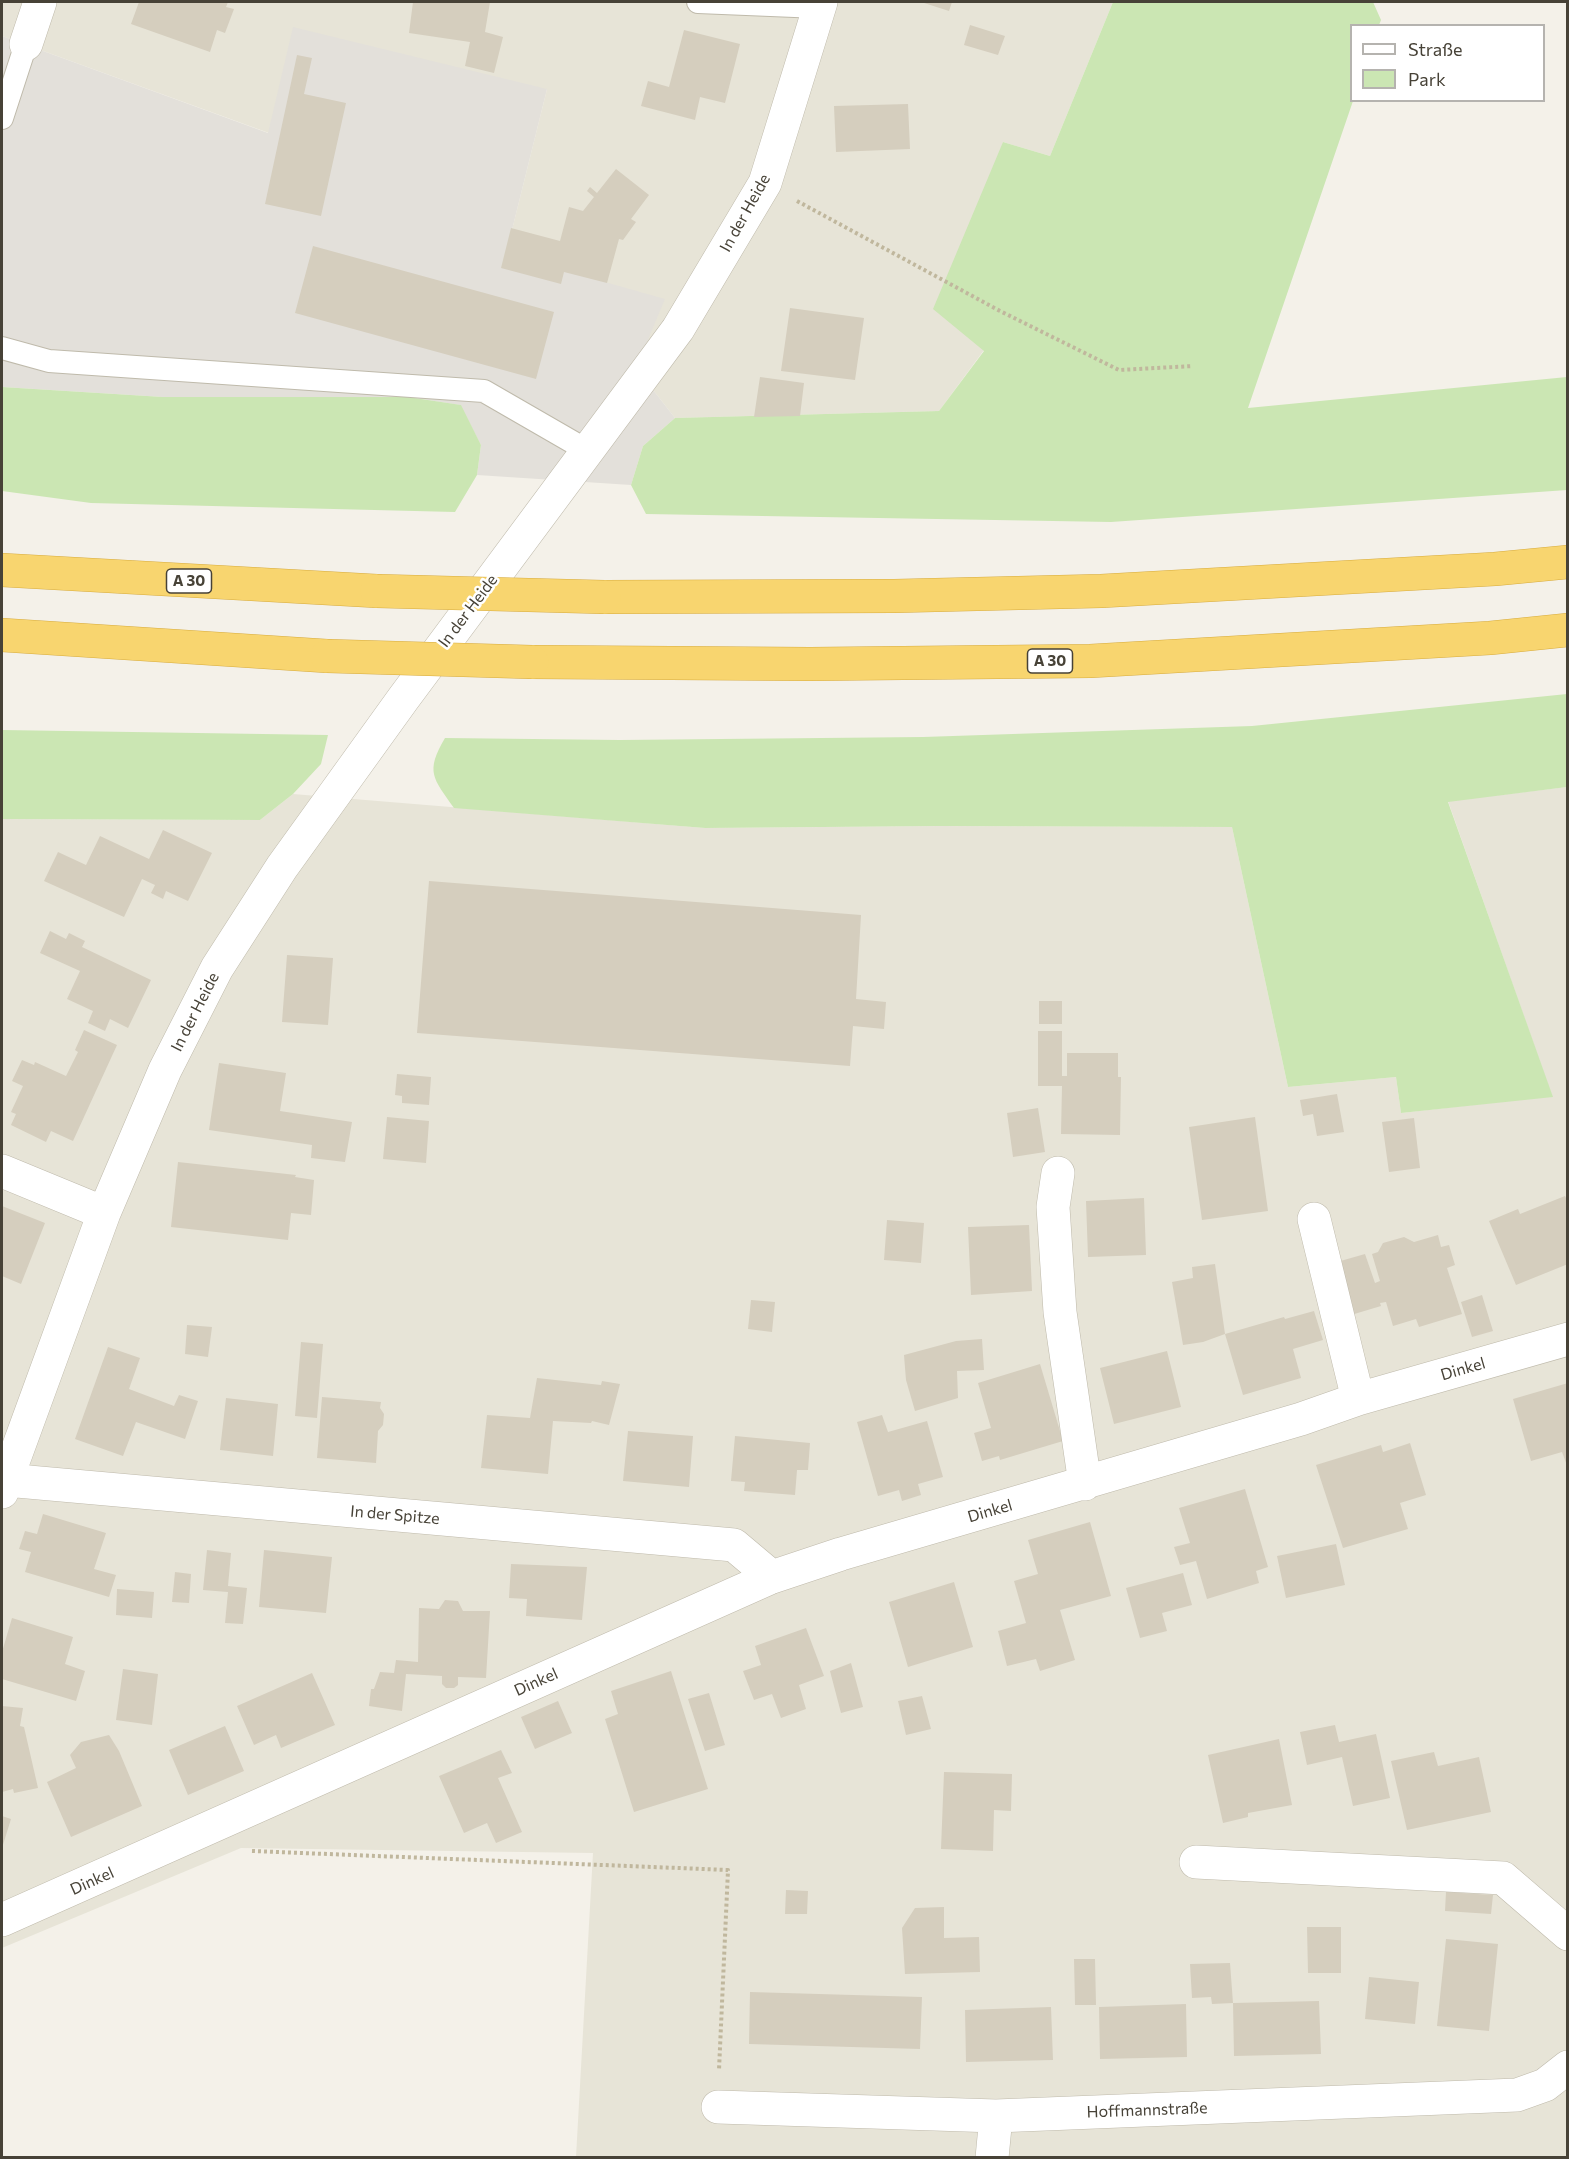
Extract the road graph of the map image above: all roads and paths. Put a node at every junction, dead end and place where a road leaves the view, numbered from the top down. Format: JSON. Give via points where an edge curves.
{"nodes":[{"id":1,"x":40,"y":2,"type":"edge"},
{"id":2,"x":699,"y":2,"type":"edge"},
{"id":3,"x":820,"y":4,"type":"edge"},
{"id":4,"x":26,"y":44,"type":"joint"},
{"id":5,"x":2,"y":118,"type":"edge"},
{"id":6,"x":765,"y":183,"type":"junction"},
{"id":7,"x":2,"y":348,"type":"edge"},
{"id":8,"x":1193,"y":366,"type":"dead end"},
{"id":9,"x":588,"y":451,"type":"junction"},
{"id":10,"x":1568,"y":562,"type":"edge"},
{"id":11,"x":2,"y":570,"type":"edge"},
{"id":12,"x":1568,"y":630,"type":"edge"},
{"id":13,"x":2,"y":635,"type":"edge"},
{"id":14,"x":2,"y":1172,"type":"edge"},
{"id":15,"x":1058,"y":1173,"type":"dead end"},
{"id":16,"x":104,"y":1213,"type":"junction"},
{"id":17,"x":1314,"y":1219,"type":"dead end"},
{"id":18,"x":1568,"y":1339,"type":"edge"},
{"id":19,"x":1358,"y":1399,"type":"junction"},
{"id":20,"x":1085,"y":1484,"type":"junction"},
{"id":21,"x":4,"y":1486,"type":"edge"},
{"id":22,"x":772,"y":1577,"type":"junction"},
{"id":23,"x":201,"y":1832,"type":"junction"},
{"id":24,"x":1196,"y":1862,"type":"dead end"},
{"id":25,"x":2,"y":1920,"type":"edge"},
{"id":26,"x":1568,"y":1934,"type":"edge"},
{"id":27,"x":1568,"y":2067,"type":"edge"},
{"id":28,"x":718,"y":2107,"type":"joint"},
{"id":29,"x":996,"y":2116,"type":"junction"},
{"id":30,"x":992,"y":2157,"type":"edge"}],
"edges":[{"from":1,"to":4,"type":"street"},
{"from":2,"to":3,"type":"lane","name":"In der Heide"},
{"from":3,"to":6,"type":"street","name":"In der Heide"},
{"from":4,"to":5,"type":"lane"},
{"from":6,"to":8,"type":"path","via":[[1000,311],[1119,370]]},
{"from":6,"to":9,"type":"street","name":"In der Heide","via":[[678,329]]},
{"from":7,"to":9,"type":"lane","via":[[50,361],[484,391]]},
{"from":9,"to":16,"type":"street","name":"In der Heide","via":[[282,867],[217,968],[165,1070]]},
{"from":10,"to":11,"type":"highway","number":"A 30","bridge":true,"via":[[1101,591],[894,596],[604,597],[377,591]]},
{"from":12,"to":13,"type":"highway","number":"A 30","bridge":true,"via":[[1090,661],[810,664],[327,656]]},
{"from":14,"to":16,"type":"street"},
{"from":15,"to":20,"type":"street","via":[[1053,1207],[1060,1312]]},
{"from":16,"to":21,"type":"street","name":"In der Heide"},
{"from":17,"to":19,"type":"street"},
{"from":18,"to":19,"type":"street","name":"Dinkel"},
{"from":19,"to":20,"type":"street","name":"Dinkel"},
{"from":20,"to":22,"type":"street","name":"Dinkel"},
{"from":21,"to":22,"type":"street","name":"In der Spitze","via":[[734,1545]]},
{"from":22,"to":23,"type":"street","name":"Dinkel"},
{"from":23,"to":25,"type":"street","name":"Dinkel"},
{"from":23,"to":28,"type":"path","via":[[208,1850],[728,1870]]},
{"from":24,"to":26,"type":"street","via":[[1503,1878]]},
{"from":27,"to":29,"type":"street","name":"Hoffmannstraße","via":[[1545,2085],[1517,2095]]},
{"from":28,"to":29,"type":"street","name":"Hoffmannstraße"},
{"from":29,"to":30,"type":"street"}]}
